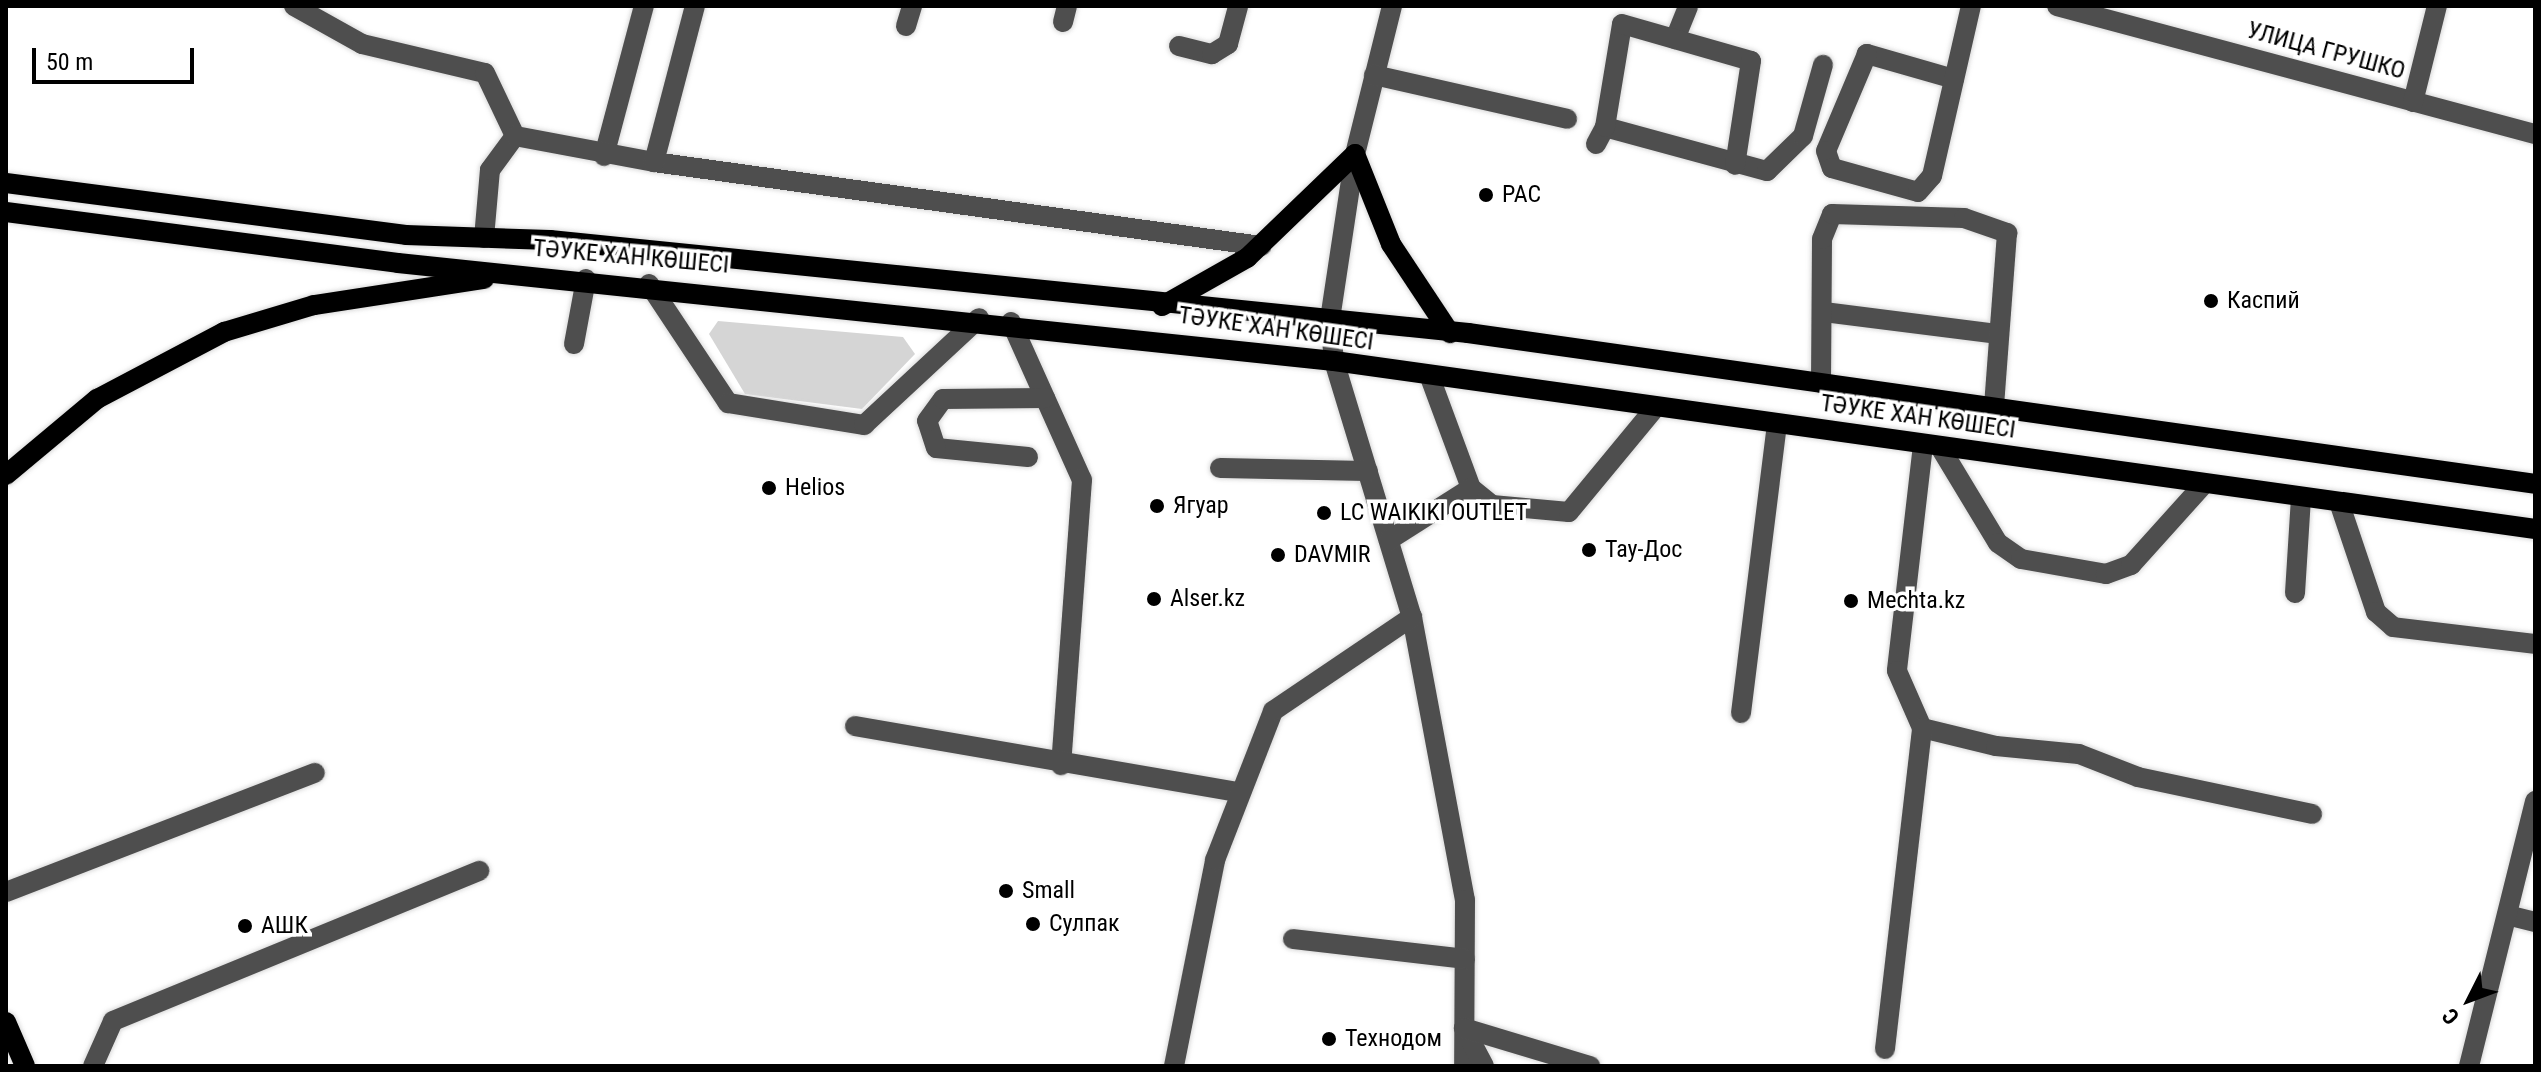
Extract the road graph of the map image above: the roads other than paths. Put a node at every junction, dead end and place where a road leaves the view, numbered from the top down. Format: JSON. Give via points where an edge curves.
{"nodes":[{"id":1,"x":294,"y":6,"type":"edge"},
{"id":2,"x":644,"y":6,"type":"edge"},
{"id":3,"x":695,"y":6,"type":"edge"},
{"id":4,"x":1238,"y":6,"type":"edge"},
{"id":5,"x":1392,"y":6,"type":"edge"},
{"id":6,"x":1688,"y":6,"type":"edge"},
{"id":7,"x":1971,"y":6,"type":"edge"},
{"id":8,"x":2057,"y":6,"type":"edge"},
{"id":9,"x":2437,"y":6,"type":"edge"},
{"id":10,"x":1675,"y":39,"type":"junction"},
{"id":11,"x":1179,"y":46,"type":"dead end"},
{"id":12,"x":1823,"y":65,"type":"dead end"},
{"id":13,"x":1374,"y":75,"type":"junction"},
{"id":14,"x":1954,"y":79,"type":"junction"},
{"id":15,"x":2413,"y":102,"type":"junction"},
{"id":16,"x":1567,"y":119,"type":"dead end"},
{"id":17,"x":2535,"y":134,"type":"edge"},
{"id":18,"x":515,"y":136,"type":"junction"},
{"id":19,"x":1355,"y":154,"type":"junction"},
{"id":20,"x":604,"y":156,"type":"junction"},
{"id":21,"x":654,"y":162,"type":"junction"},
{"id":22,"x":1735,"y":165,"type":"junction"},
{"id":23,"x":6,"y":183,"type":"edge"},
{"id":24,"x":6,"y":212,"type":"edge"},
{"id":25,"x":484,"y":238,"type":"junction"},
{"id":26,"x":1261,"y":246,"type":"junction"},
{"id":27,"x":534,"y":274,"type":"junction"},
{"id":28,"x":586,"y":279,"type":"junction"},
{"id":29,"x":649,"y":284,"type":"junction"},
{"id":30,"x":1162,"y":306,"type":"junction"},
{"id":31,"x":1824,"y":312,"type":"junction"},
{"id":32,"x":979,"y":318,"type":"junction"},
{"id":33,"x":1330,"y":320,"type":"junction"},
{"id":34,"x":1011,"y":322,"type":"junction"},
{"id":35,"x":1450,"y":333,"type":"junction"},
{"id":36,"x":1997,"y":334,"type":"junction"},
{"id":37,"x":574,"y":344,"type":"dead end"},
{"id":38,"x":1334,"y":361,"type":"junction"},
{"id":39,"x":1431,"y":380,"type":"junction"},
{"id":40,"x":1821,"y":383,"type":"junction"},
{"id":41,"x":1045,"y":398,"type":"junction"},
{"id":42,"x":1656,"y":407,"type":"junction"},
{"id":43,"x":1994,"y":407,"type":"junction"},
{"id":44,"x":1777,"y":424,"type":"junction"},
{"id":45,"x":1932,"y":446,"type":"junction"},
{"id":46,"x":1028,"y":457,"type":"dead end"},
{"id":47,"x":1220,"y":468,"type":"dead end"},
{"id":48,"x":1368,"y":471,"type":"junction"},
{"id":49,"x":6,"y":475,"type":"edge"},
{"id":50,"x":2204,"y":484,"type":"junction"},
{"id":51,"x":2535,"y":484,"type":"edge"},
{"id":52,"x":1471,"y":488,"type":"junction"},
{"id":53,"x":2301,"y":497,"type":"junction"},
{"id":54,"x":2339,"y":502,"type":"junction"},
{"id":55,"x":2535,"y":529,"type":"edge"},
{"id":56,"x":1389,"y":540,"type":"junction"},
{"id":57,"x":2295,"y":593,"type":"dead end"},
{"id":58,"x":1412,"y":617,"type":"junction"},
{"id":59,"x":2535,"y":644,"type":"edge"},
{"id":60,"x":1741,"y":713,"type":"dead end"},
{"id":61,"x":855,"y":726,"type":"dead end"},
{"id":62,"x":1922,"y":728,"type":"junction"},
{"id":63,"x":1061,"y":765,"type":"junction"},
{"id":64,"x":315,"y":773,"type":"dead end"},
{"id":65,"x":1238,"y":792,"type":"junction"},
{"id":66,"x":2535,"y":801,"type":"edge"},
{"id":67,"x":2312,"y":814,"type":"dead end"},
{"id":68,"x":479,"y":871,"type":"dead end"},
{"id":69,"x":6,"y":892,"type":"edge"},
{"id":70,"x":2507,"y":915,"type":"junction"},
{"id":71,"x":2535,"y":922,"type":"edge"},
{"id":72,"x":1293,"y":939,"type":"dead end"},
{"id":73,"x":1465,"y":959,"type":"junction"},
{"id":74,"x":6,"y":1022,"type":"edge"},
{"id":75,"x":1464,"y":1028,"type":"junction"},
{"id":76,"x":1885,"y":1049,"type":"dead end"},
{"id":77,"x":25,"y":1066,"type":"edge"},
{"id":78,"x":93,"y":1066,"type":"edge"},
{"id":79,"x":1174,"y":1066,"type":"edge"},
{"id":80,"x":1464,"y":1066,"type":"edge"},
{"id":81,"x":1484,"y":1066,"type":"edge"},
{"id":82,"x":1590,"y":1066,"type":"edge"},
{"id":83,"x":2469,"y":1066,"type":"edge"}],
"edges":[{"from":1,"to":18,"type":"street","via":[[362,44],[485,73]]},
{"from":2,"to":20,"type":"street"},
{"from":3,"to":21,"type":"street"},
{"from":4,"to":11,"type":"street","via":[[1228,44],[1212,54]]},
{"from":5,"to":13,"type":"street"},
{"from":6,"to":10,"type":"street"},
{"from":7,"to":14,"type":"street"},
{"from":8,"to":15,"type":"street","name":"УЛИЦА ГРУШКО"},
{"from":9,"to":15,"type":"street"},
{"from":10,"to":22,"type":"street","via":[[1751,61]]},
{"from":10,"to":22,"type":"street","via":[[1622,24],[1600,135]]},
{"from":12,"to":22,"type":"street","via":[[1803,136],[1767,171]]},
{"from":13,"to":16,"type":"street"},
{"from":13,"to":19,"type":"street"},
{"from":14,"to":14,"type":"street","via":[[1932,176],[1918,192],[1832,168],[1826,151],[1867,54]]},
{"from":15,"to":17,"type":"street","name":"УЛИЦА ГРУШКО"},
{"from":18,"to":20,"type":"street"},
{"from":18,"to":25,"type":"street","via":[[490,170]]},
{"from":19,"to":26,"type":"main road"},
{"from":19,"to":33,"type":"street"},
{"from":19,"to":35,"type":"main road","via":[[1391,244]]},
{"from":20,"to":21,"type":"street"},
{"from":21,"to":26,"type":"street"},
{"from":23,"to":25,"type":"main road","name":"ТӘУКЕ ХАН КӨШЕСІ","via":[[406,235]]},
{"from":24,"to":27,"type":"main road","name":"ТӘУКЕ ХАН КӨШЕСІ"},
{"from":25,"to":30,"type":"main road","name":"ТӘУКЕ ХАН КӨШЕСІ"},
{"from":26,"to":30,"type":"main road"},
{"from":27,"to":28,"type":"main road","name":"ТӘУКЕ ХАН КӨШЕСІ"},
{"from":27,"to":49,"type":"main road","via":[[397,288],[224,332],[97,399]]},
{"from":28,"to":29,"type":"main road","name":"ТӘУКЕ ХАН КӨШЕСІ"},
{"from":28,"to":37,"type":"street"},
{"from":29,"to":32,"type":"main road","name":"ТӘУКЕ ХАН КӨШЕСІ"},
{"from":29,"to":32,"type":"street","via":[[728,403],[864,425]]},
{"from":30,"to":33,"type":"main road","name":"ТӘУКЕ ХАН КӨШЕСІ"},
{"from":31,"to":36,"type":"street"},
{"from":31,"to":36,"type":"street","via":[[1822,239],[1832,214],[1964,218],[2007,233]]},
{"from":31,"to":40,"type":"street"},
{"from":32,"to":34,"type":"main road","name":"ТӘУКЕ ХАН КӨШЕСІ"},
{"from":33,"to":35,"type":"main road","name":"ТӘУКЕ ХАН КӨШЕСІ"},
{"from":33,"to":38,"type":"street"},
{"from":34,"to":38,"type":"main road","name":"ТӘУКЕ ХАН КӨШЕСІ"},
{"from":34,"to":41,"type":"street"},
{"from":35,"to":40,"type":"main road","name":"ТӘУКЕ ХАН КӨШЕСІ"},
{"from":36,"to":43,"type":"street"},
{"from":38,"to":39,"type":"main road","name":"ТӘУКЕ ХАН КӨШЕСІ"},
{"from":38,"to":48,"type":"street"},
{"from":39,"to":42,"type":"main road","name":"ТӘУКЕ ХАН КӨШЕСІ"},
{"from":39,"to":52,"type":"street"},
{"from":40,"to":43,"type":"main road","name":"ТӘУКЕ ХАН КӨШЕСІ"},
{"from":41,"to":46,"type":"street","via":[[943,399],[927,421],[936,448]]},
{"from":41,"to":63,"type":"street","via":[[1082,480]]},
{"from":42,"to":44,"type":"main road","name":"ТӘУКЕ ХАН КӨШЕСІ"},
{"from":42,"to":52,"type":"street","via":[[1569,512],[1492,505]]},
{"from":43,"to":51,"type":"main road","name":"ТӘУКЕ ХАН КӨШЕСІ"},
{"from":44,"to":45,"type":"main road","name":"ТӘУКЕ ХАН КӨШЕСІ"},
{"from":44,"to":60,"type":"street"},
{"from":45,"to":50,"type":"main road","name":"ТӘУКЕ ХАН КӨШЕСІ"},
{"from":45,"to":50,"type":"street","via":[[1998,543],[2021,559],[2106,574],[2131,565]]},
{"from":45,"to":62,"type":"street","via":[[1897,671]]},
{"from":47,"to":48,"type":"street"},
{"from":48,"to":56,"type":"street"},
{"from":50,"to":53,"type":"main road","name":"ТӘУКЕ ХАН КӨШЕСІ"},
{"from":52,"to":56,"type":"street"},
{"from":53,"to":54,"type":"main road","name":"ТӘУКЕ ХАН КӨШЕСІ"},
{"from":53,"to":57,"type":"street"},
{"from":54,"to":55,"type":"main road","name":"ТӘУКЕ ХАН КӨШЕСІ"},
{"from":54,"to":59,"type":"street","via":[[2376,612],[2393,627]]},
{"from":56,"to":58,"type":"street"},
{"from":58,"to":65,"type":"street","via":[[1273,711]]},
{"from":58,"to":73,"type":"street","via":[[1465,900]]},
{"from":61,"to":63,"type":"street"},
{"from":62,"to":67,"type":"street","via":[[1996,746],[2079,754],[2138,777]]},
{"from":62,"to":76,"type":"street"},
{"from":63,"to":65,"type":"street"},
{"from":64,"to":69,"type":"street"},
{"from":65,"to":79,"type":"street","via":[[1215,860]]},
{"from":66,"to":70,"type":"street"},
{"from":68,"to":78,"type":"street","via":[[113,1021]]},
{"from":70,"to":71,"type":"street"},
{"from":70,"to":83,"type":"street"},
{"from":72,"to":73,"type":"street"},
{"from":73,"to":75,"type":"street"},
{"from":74,"to":77,"type":"main road"},
{"from":75,"to":80,"type":"street"},
{"from":75,"to":81,"type":"street"},
{"from":75,"to":82,"type":"street"}]}
